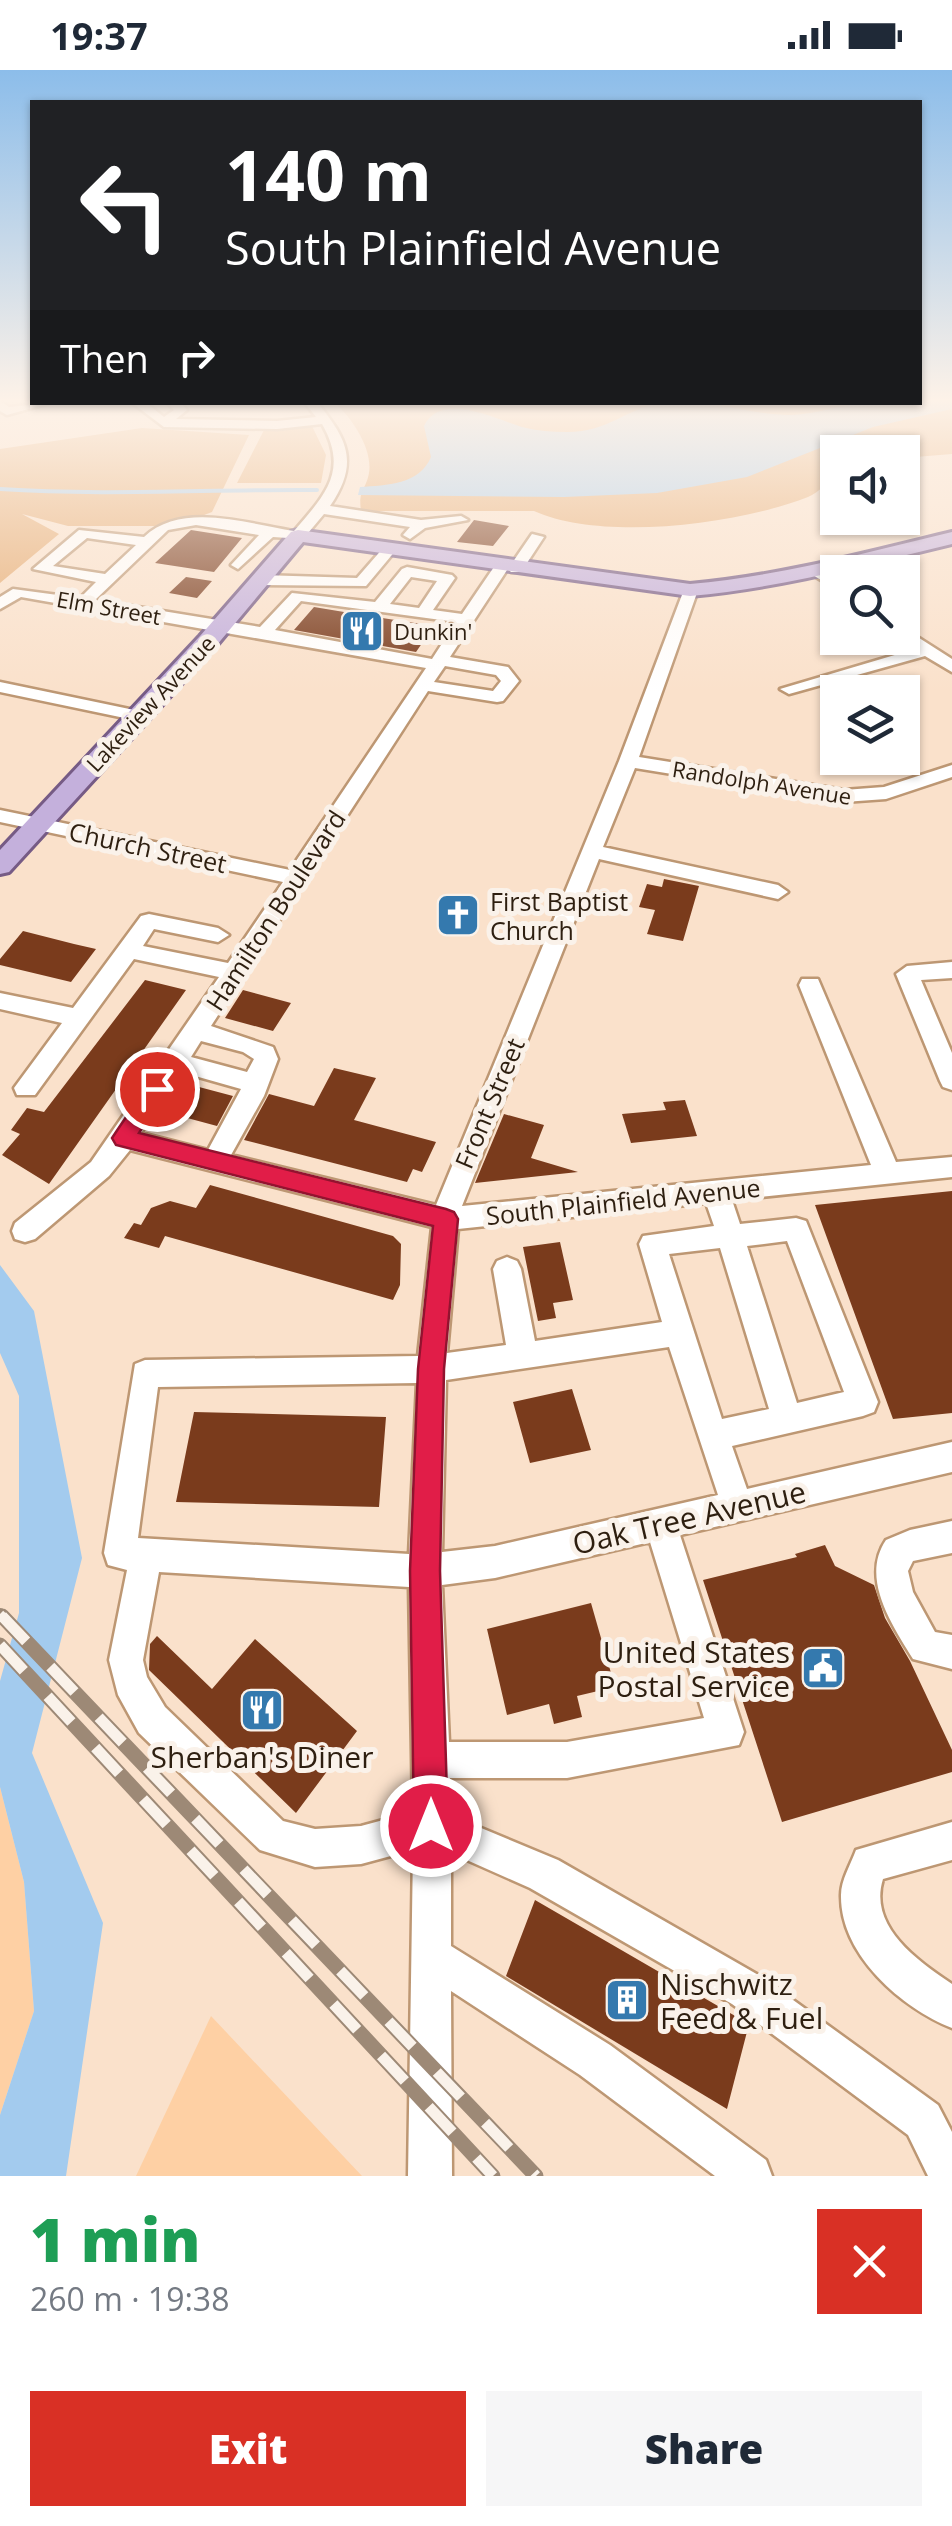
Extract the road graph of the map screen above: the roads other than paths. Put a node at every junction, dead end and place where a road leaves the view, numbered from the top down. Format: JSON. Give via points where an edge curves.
{"nodes":[{"id":1,"x":330,"y":497,"type":"edge"},
{"id":2,"x":321,"y":510,"type":"junction"},
{"id":3,"x":461,"y":520,"type":"dead end"},
{"id":4,"x":269,"y":532,"type":"junction"},
{"id":5,"x":298,"y":536,"type":"junction"},
{"id":6,"x":537,"y":537,"type":"dead end"},
{"id":7,"x":950,"y":540,"type":"edge"},
{"id":8,"x":148,"y":542,"type":"junction"},
{"id":9,"x":389,"y":550,"type":"junction"},
{"id":10,"x":238,"y":565,"type":"dead end"},
{"id":11,"x":509,"y":568,"type":"junction"},
{"id":12,"x":816,"y":571,"type":"junction"},
{"id":13,"x":820,"y":574,"type":"edge"},
{"id":14,"x":108,"y":580,"type":"junction"},
{"id":15,"x":261,"y":580,"type":"junction"},
{"id":16,"x":0,"y":586,"type":"edge"},
{"id":17,"x":690,"y":590,"type":"junction"},
{"id":18,"x":18,"y":592,"type":"junction"},
{"id":19,"x":82,"y":602,"type":"junction"},
{"id":20,"x":0,"y":604,"type":"edge"},
{"id":21,"x":380,"y":606,"type":"junction"},
{"id":22,"x":424,"y":612,"type":"junction"},
{"id":23,"x":467,"y":619,"type":"junction"},
{"id":24,"x":221,"y":626,"type":"junction"},
{"id":25,"x":264,"y":632,"type":"junction"},
{"id":26,"x":920,"y":644,"type":"edge"},
{"id":27,"x":928,"y":650,"type":"junction"},
{"id":28,"x":438,"y":663,"type":"junction"},
{"id":29,"x":952,"y":667,"type":"edge"},
{"id":30,"x":423,"y":686,"type":"junction"},
{"id":31,"x":0,"y":687,"type":"edge"},
{"id":32,"x":790,"y":690,"type":"dead end"},
{"id":33,"x":139,"y":716,"type":"junction"},
{"id":34,"x":628,"y":761,"type":"junction"},
{"id":35,"x":952,"y":771,"type":"edge"},
{"id":36,"x":0,"y":816,"type":"edge"},
{"id":37,"x":38,"y":825,"type":"junction"},
{"id":38,"x":591,"y":852,"type":"junction"},
{"id":39,"x":0,"y":866,"type":"edge"},
{"id":40,"x":296,"y":878,"type":"junction"},
{"id":41,"x":778,"y":892,"type":"dead end"},
{"id":42,"x":218,"y":935,"type":"dead end"},
{"id":43,"x":129,"y":950,"type":"junction"},
{"id":44,"x":952,"y":970,"type":"edge"},
{"id":45,"x":234,"y":972,"type":"junction"},
{"id":46,"x":810,"y":986,"type":"dead end"},
{"id":47,"x":0,"y":1001,"type":"edge"},
{"id":48,"x":79,"y":1018,"type":"junction"},
{"id":49,"x":195,"y":1032,"type":"junction"},
{"id":50,"x":174,"y":1062,"type":"junction"},
{"id":51,"x":952,"y":1082,"type":"edge"},
{"id":52,"x":254,"y":1084,"type":"junction"},
{"id":53,"x":26,"y":1088,"type":"dead end"},
{"id":54,"x":124,"y":1138,"type":"junction"},
{"id":55,"x":214,"y":1162,"type":"junction"},
{"id":56,"x":952,"y":1168,"type":"edge"},
{"id":57,"x":888,"y":1174,"type":"junction"},
{"id":58,"x":716,"y":1192,"type":"junction"},
{"id":59,"x":446,"y":1219,"type":"junction"},
{"id":60,"x":25,"y":1231,"type":"dead end"},
{"id":61,"x":730,"y":1236,"type":"junction"},
{"id":62,"x":507,"y":1269,"type":"dead end"},
{"id":63,"x":678,"y":1333,"type":"junction"},
{"id":64,"x":523,"y":1356,"type":"junction"},
{"id":65,"x":431,"y":1369,"type":"junction"},
{"id":66,"x":787,"y":1419,"type":"junction"},
{"id":67,"x":712,"y":1436,"type":"junction"},
{"id":68,"x":952,"y":1457,"type":"edge"},
{"id":69,"x":738,"y":1506,"type":"junction"},
{"id":70,"x":660,"y":1524,"type":"junction"},
{"id":71,"x":952,"y":1537,"type":"edge"},
{"id":72,"x":146,"y":1554,"type":"junction"},
{"id":73,"x":425,"y":1571,"type":"junction"},
{"id":74,"x":952,"y":1652,"type":"edge"},
{"id":75,"x":432,"y":1760,"type":"junction"},
{"id":76,"x":431,"y":1826,"type":"junction"},
{"id":77,"x":952,"y":1841,"type":"edge"},
{"id":78,"x":430,"y":1957,"type":"junction"},
{"id":79,"x":952,"y":2008,"type":"edge"},
{"id":80,"x":430,"y":2176,"type":"edge"},
{"id":81,"x":750,"y":2176,"type":"edge"},
{"id":82,"x":952,"y":2176,"type":"edge"}],
"edges":[{"from":1,"to":2,"type":"street"},
{"from":2,"to":3,"type":"street","via":[[416,530]]},
{"from":2,"to":5,"type":"street"},
{"from":4,"to":5,"type":"street"},
{"from":4,"to":8,"type":"street","via":[[196,522],[163,528]]},
{"from":4,"to":10,"type":"street"},
{"from":5,"to":9,"type":"main road"},
{"from":5,"to":15,"type":"main road","name":"Lakeview Avenue"},
{"from":6,"to":11,"type":"street","name":"Hamilton Boulevard"},
{"from":7,"to":12,"type":"main road"},
{"from":8,"to":14,"type":"street"},
{"from":8,"to":14,"type":"street","via":[[84,533],[41,569]]},
{"from":9,"to":11,"type":"main road"},
{"from":9,"to":15,"type":"street","via":[[361,583]]},
{"from":11,"to":17,"type":"main road"},
{"from":11,"to":23,"type":"street","name":"Hamilton Boulevard"},
{"from":12,"to":13,"type":"street"},
{"from":12,"to":17,"type":"main road"},
{"from":14,"to":19,"type":"street"},
{"from":15,"to":24,"type":"main road","name":"Lakeview Avenue"},
{"from":16,"to":18,"type":"street","name":"Elm Street"},
{"from":17,"to":34,"type":"street","name":"Front Street"},
{"from":18,"to":19,"type":"street","name":"Elm Street"},
{"from":18,"to":20,"type":"street"},
{"from":19,"to":24,"type":"street","name":"Elm Street"},
{"from":21,"to":22,"type":"street"},
{"from":21,"to":22,"type":"street","via":[[408,572],[448,578]]},
{"from":21,"to":25,"type":"street","via":[[297,596]]},
{"from":22,"to":23,"type":"street"},
{"from":23,"to":28,"type":"street","name":"Hamilton Boulevard"},
{"from":24,"to":25,"type":"street","name":"Elm Street"},
{"from":24,"to":33,"type":"main road","name":"Lakeview Avenue"},
{"from":25,"to":28,"type":"street","name":"Elm Street"},
{"from":26,"to":27,"type":"street"},
{"from":27,"to":29,"type":"street"},
{"from":27,"to":32,"type":"street"},
{"from":28,"to":30,"type":"street","name":"Hamilton Boulevard"},
{"from":28,"to":30,"type":"street","name":"Elm Street","via":[[502,671],[510,681],[497,697]]},
{"from":30,"to":40,"type":"street","name":"Hamilton Boulevard"},
{"from":31,"to":33,"type":"street"},
{"from":33,"to":37,"type":"main road","name":"Lakeview Avenue"},
{"from":34,"to":35,"type":"street","name":"Randolph Avenue","via":[[844,796],[886,792]]},
{"from":34,"to":38,"type":"street","name":"Front Street"},
{"from":36,"to":37,"type":"street","name":"Church Street"},
{"from":37,"to":39,"type":"main road","name":"Lakeview Avenue"},
{"from":37,"to":40,"type":"street","name":"Church Street"},
{"from":38,"to":41,"type":"street"},
{"from":38,"to":59,"type":"street","name":"Front Street","via":[[462,1164]]},
{"from":40,"to":45,"type":"street","name":"Hamilton Boulevard"},
{"from":42,"to":43,"type":"street","via":[[149,921]]},
{"from":43,"to":45,"type":"street"},
{"from":43,"to":48,"type":"street"},
{"from":44,"to":51,"type":"street","via":[[906,974]]},
{"from":45,"to":49,"type":"street","name":"Hamilton Boulevard"},
{"from":46,"to":57,"type":"street"},
{"from":47,"to":48,"type":"street"},
{"from":48,"to":53,"type":"street"},
{"from":49,"to":50,"type":"street","name":"Hamilton Boulevard"},
{"from":49,"to":52,"type":"street","via":[[265,1054]]},
{"from":50,"to":52,"type":"street"},
{"from":50,"to":54,"type":"street","name":"Hamilton Boulevard"},
{"from":52,"to":55,"type":"street"},
{"from":54,"to":55,"type":"street","name":"South Plainfield Avenue"},
{"from":54,"to":60,"type":"street","name":"Hamilton Boulevard","via":[[100,1169]]},
{"from":55,"to":59,"type":"street","name":"South Plainfield Avenue"},
{"from":56,"to":57,"type":"street","name":"South Plainfield Avenue"},
{"from":57,"to":58,"type":"street","name":"South Plainfield Avenue"},
{"from":58,"to":59,"type":"street","name":"South Plainfield Avenue"},
{"from":58,"to":61,"type":"street"},
{"from":59,"to":65,"type":"street","name":"Front Street"},
{"from":61,"to":63,"type":"street","via":[[653,1244]]},
{"from":61,"to":66,"type":"street"},
{"from":61,"to":66,"type":"street","via":[[796,1229],[863,1402]]},
{"from":62,"to":64,"type":"street"},
{"from":63,"to":64,"type":"street"},
{"from":63,"to":67,"type":"street"},
{"from":64,"to":65,"type":"street"},
{"from":65,"to":72,"type":"street","via":[[145,1374],[120,1553]]},
{"from":65,"to":73,"type":"street","name":"Front Street"},
{"from":66,"to":67,"type":"street"},
{"from":67,"to":69,"type":"street"},
{"from":68,"to":69,"type":"street","name":"Oak Tree Avenue"},
{"from":69,"to":70,"type":"street","name":"Oak Tree Avenue"},
{"from":70,"to":73,"type":"street","name":"Oak Tree Avenue"},
{"from":70,"to":75,"type":"street","via":[[726,1732],[567,1760]]},
{"from":71,"to":74,"type":"street","via":[[902,1549],[889,1570],[925,1646]]},
{"from":72,"to":73,"type":"street","name":"Oak Tree Avenue"},
{"from":72,"to":76,"type":"street","via":[[126,1672],[152,1720],[202,1772],[266,1832],[292,1845],[361,1845]]},
{"from":73,"to":75,"type":"street","name":"Front Street"},
{"from":75,"to":76,"type":"street","name":"Front Street"},
{"from":76,"to":78,"type":"street","name":"Front Street"},
{"from":76,"to":82,"type":"street","via":[[544,1874],[746,1990],[923,2120]]},
{"from":77,"to":79,"type":"street","via":[[870,1864],[860,1894],[871,1933],[898,1972]]},
{"from":78,"to":80,"type":"street","name":"Front Street"},
{"from":78,"to":81,"type":"street","via":[[551,2028]]}]}
